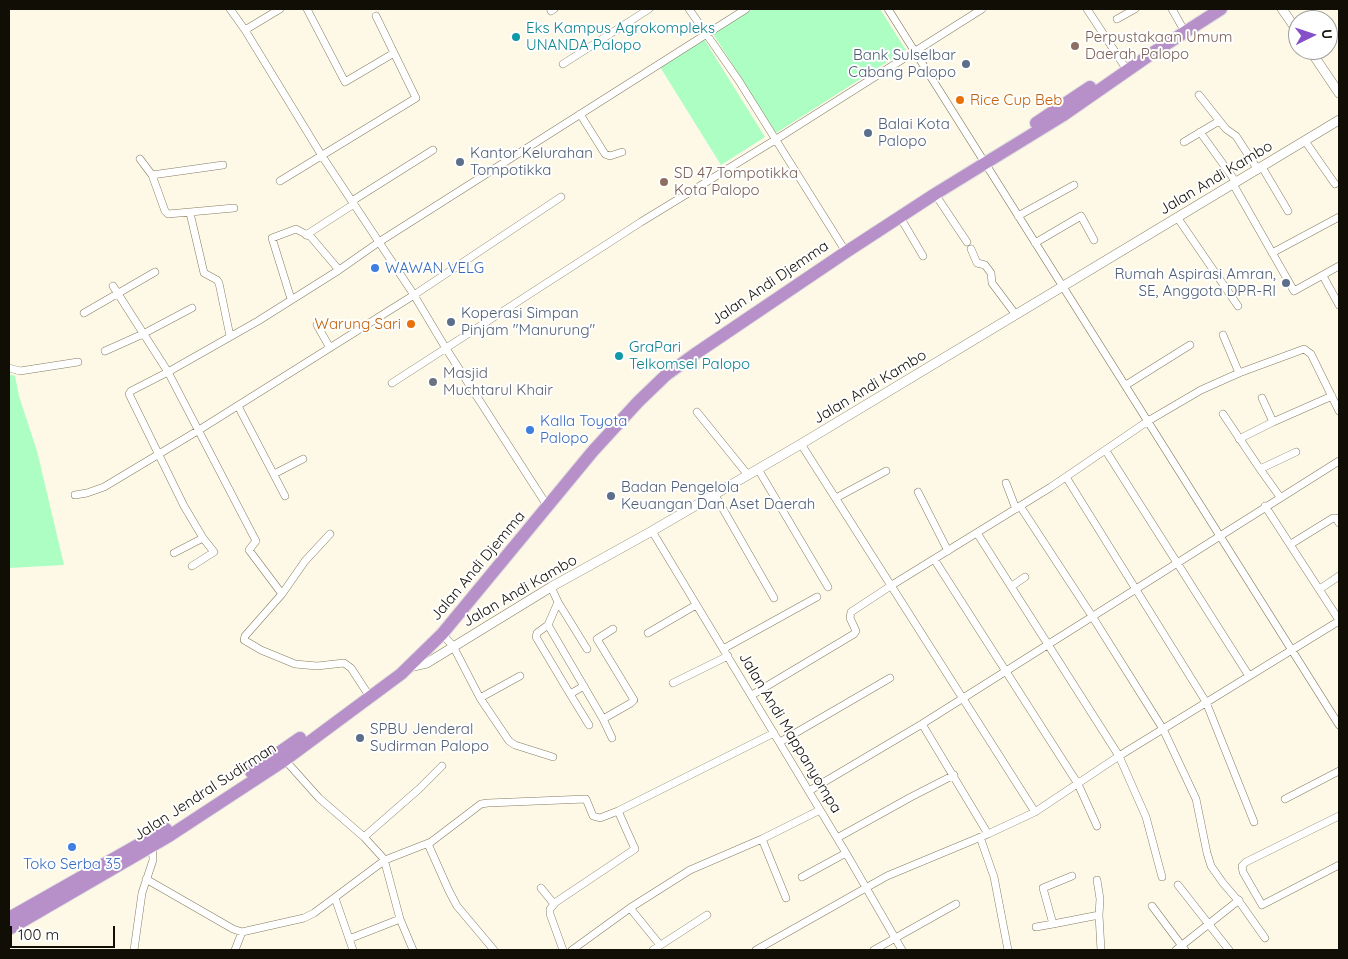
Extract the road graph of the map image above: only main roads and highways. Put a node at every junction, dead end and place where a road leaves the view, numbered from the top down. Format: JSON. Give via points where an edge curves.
{"nodes":[{"id":1,"x":1207,"y":9,"type":"edge"},
{"id":2,"x":1221,"y":9,"type":"edge"},
{"id":3,"x":1124,"y":68,"type":"junction"},
{"id":4,"x":984,"y":160,"type":"junction"},
{"id":5,"x":844,"y":250,"type":"junction"},
{"id":6,"x":406,"y":665,"type":"junction"},
{"id":7,"x":167,"y":833,"type":"junction"},
{"id":8,"x":152,"y":842,"type":"junction"},
{"id":9,"x":9,"y":918,"type":"edge"},
{"id":10,"x":9,"y":929,"type":"edge"}],
"edges":[{"from":1,"to":3,"type":"highway","name":"Jalan Andi Djemma"},
{"from":2,"to":3,"type":"highway","name":"Jalan Andi Djemma"},
{"from":3,"to":4,"type":"highway","name":"Jalan Andi Djemma","via":[[1062,116]]},
{"from":4,"to":5,"type":"highway","name":"Jalan Andi Djemma"},
{"from":4,"to":5,"type":"highway","name":"Jalan Andi Djemma","via":[[900,217]]},
{"from":5,"to":6,"type":"highway","name":"Jalan Andi Djemma","via":[[666,375],[593,451],[440,632]]},
{"from":6,"to":7,"type":"highway","name":"Jalan Jendral Sudirman"},
{"from":6,"to":7,"type":"highway","name":"Jalan Jendral Sudirman","via":[[383,688],[285,760]]},
{"from":7,"to":8,"type":"highway","name":"Jalan Jendral Sudirman"},
{"from":8,"to":9,"type":"highway","name":"Jalan Jendral Sudirman"},
{"from":8,"to":10,"type":"highway","name":"Jalan Jendral Sudirman"}]}
